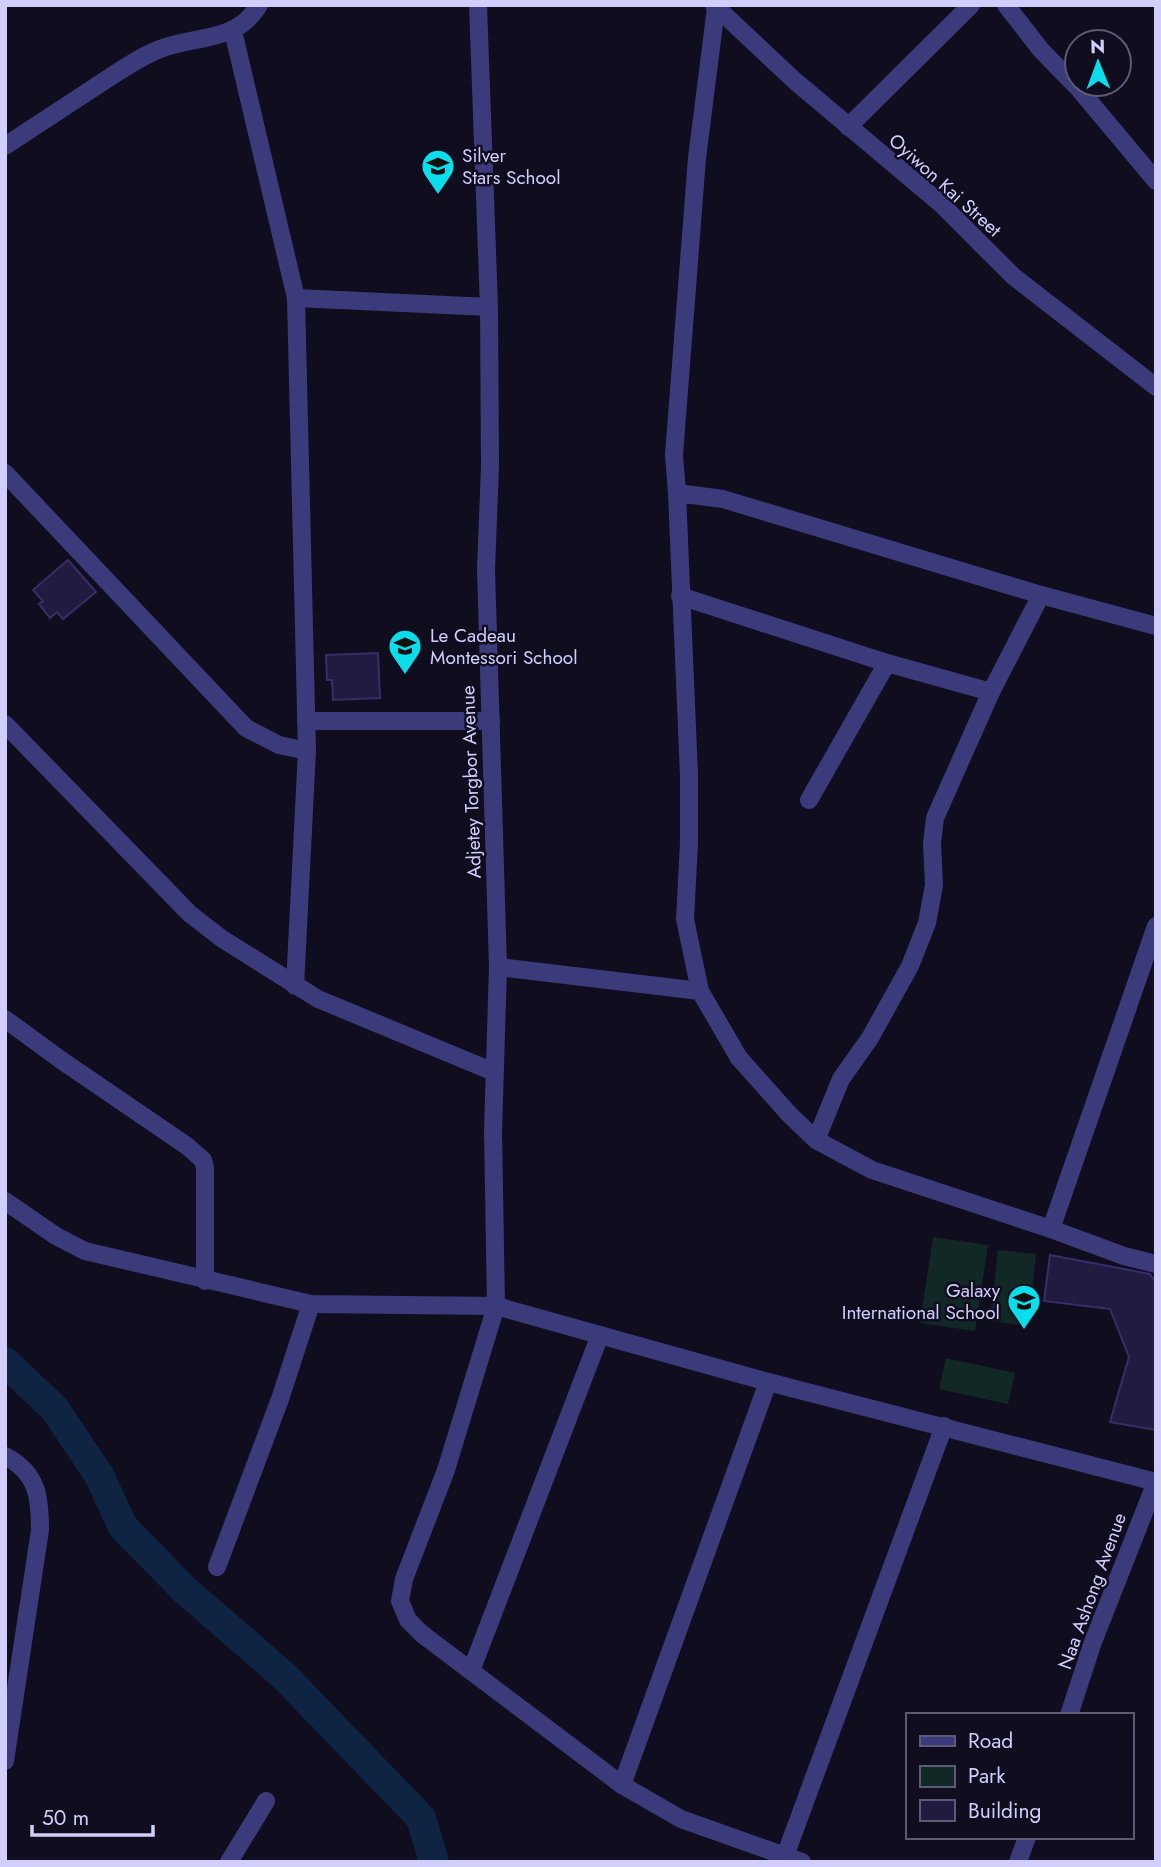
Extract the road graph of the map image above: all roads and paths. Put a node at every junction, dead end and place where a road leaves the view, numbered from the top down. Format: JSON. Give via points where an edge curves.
{"nodes":[{"id":1,"x":258,"y":5,"type":"edge"},
{"id":2,"x":478,"y":5,"type":"edge"},
{"id":3,"x":971,"y":5,"type":"edge"},
{"id":4,"x":1006,"y":5,"type":"edge"},
{"id":5,"x":715,"y":7,"type":"edge"},
{"id":6,"x":233,"y":31,"type":"junction"},
{"id":7,"x":848,"y":127,"type":"junction"},
{"id":8,"x":5,"y":146,"type":"edge"},
{"id":9,"x":1156,"y":181,"type":"edge"},
{"id":10,"x":296,"y":298,"type":"junction"},
{"id":11,"x":489,"y":307,"type":"junction"},
{"id":12,"x":1156,"y":387,"type":"edge"},
{"id":13,"x":5,"y":473,"type":"edge"},
{"id":14,"x":677,"y":493,"type":"junction"},
{"id":15,"x":1041,"y":595,"type":"junction"},
{"id":16,"x":680,"y":596,"type":"junction"},
{"id":17,"x":1156,"y":626,"type":"edge"},
{"id":18,"x":887,"y":663,"type":"junction"},
{"id":19,"x":991,"y":692,"type":"junction"},
{"id":20,"x":306,"y":721,"type":"junction"},
{"id":21,"x":491,"y":722,"type":"junction"},
{"id":22,"x":5,"y":724,"type":"edge"},
{"id":23,"x":307,"y":751,"type":"junction"},
{"id":24,"x":809,"y":800,"type":"dead end"},
{"id":25,"x":1156,"y":926,"type":"edge"},
{"id":26,"x":498,"y":967,"type":"junction"},
{"id":27,"x":295,"y":986,"type":"junction"},
{"id":28,"x":700,"y":991,"type":"junction"},
{"id":29,"x":5,"y":1019,"type":"edge"},
{"id":30,"x":494,"y":1072,"type":"junction"},
{"id":31,"x":816,"y":1140,"type":"junction"},
{"id":32,"x":5,"y":1202,"type":"edge"},
{"id":33,"x":1051,"y":1229,"type":"junction"},
{"id":34,"x":1156,"y":1264,"type":"edge"},
{"id":35,"x":205,"y":1280,"type":"junction"},
{"id":36,"x":311,"y":1304,"type":"junction"},
{"id":37,"x":496,"y":1307,"type":"junction"},
{"id":38,"x":600,"y":1335,"type":"junction"},
{"id":39,"x":768,"y":1382,"type":"junction"},
{"id":40,"x":944,"y":1426,"type":"junction"},
{"id":41,"x":5,"y":1456,"type":"edge"},
{"id":42,"x":1156,"y":1482,"type":"edge"},
{"id":43,"x":218,"y":1567,"type":"dead end"},
{"id":44,"x":471,"y":1671,"type":"junction"},
{"id":45,"x":1070,"y":1713,"type":"edge"},
{"id":46,"x":5,"y":1761,"type":"edge"},
{"id":47,"x":622,"y":1785,"type":"junction"},
{"id":48,"x":265,"y":1801,"type":"dead end"},
{"id":49,"x":1026,"y":1839,"type":"edge"},
{"id":50,"x":794,"y":1859,"type":"edge"},
{"id":51,"x":229,"y":1862,"type":"edge"},
{"id":52,"x":1018,"y":1862,"type":"edge"}],
"edges":[{"from":1,"to":6,"type":"street"},
{"from":2,"to":11,"type":"street","name":"Adjetey Torgbor Avenue"},
{"from":3,"to":7,"type":"street"},
{"from":4,"to":9,"type":"street"},
{"from":5,"to":7,"type":"street","name":"Oyiwon Kai Street"},
{"from":5,"to":14,"type":"street","via":[[697,158],[674,455]]},
{"from":6,"to":8,"type":"street","via":[[157,50]]},
{"from":6,"to":10,"type":"street"},
{"from":7,"to":12,"type":"street","name":"Oyiwon Kai Street","via":[[940,204],[1013,276]]},
{"from":10,"to":11,"type":"street"},
{"from":10,"to":20,"type":"street"},
{"from":11,"to":21,"type":"street","name":"Adjetey Torgbor Avenue","via":[[486,570]]},
{"from":13,"to":23,"type":"street","via":[[246,728],[279,745]]},
{"from":14,"to":15,"type":"street","via":[[723,499]]},
{"from":14,"to":16,"type":"street"},
{"from":15,"to":17,"type":"street"},
{"from":15,"to":19,"type":"street"},
{"from":16,"to":18,"type":"street"},
{"from":16,"to":28,"type":"street","via":[[689,775],[685,919]]},
{"from":18,"to":19,"type":"street"},
{"from":18,"to":24,"type":"street"},
{"from":19,"to":31,"type":"street","via":[[934,818],[934,884],[927,923],[870,1038],[841,1079]]},
{"from":20,"to":21,"type":"street"},
{"from":20,"to":23,"type":"street"},
{"from":21,"to":26,"type":"street","name":"Adjetey Torgbor Avenue"},
{"from":22,"to":27,"type":"street","via":[[191,914]]},
{"from":23,"to":27,"type":"street"},
{"from":25,"to":33,"type":"street"},
{"from":26,"to":28,"type":"street"},
{"from":26,"to":30,"type":"street","name":"Adjetey Torgbor Avenue"},
{"from":27,"to":30,"type":"street"},
{"from":28,"to":31,"type":"street","via":[[739,1058]]},
{"from":29,"to":35,"type":"street","via":[[203,1160]]},
{"from":30,"to":37,"type":"street","name":"Adjetey Torgbor Avenue"},
{"from":31,"to":33,"type":"street","via":[[872,1170]]},
{"from":32,"to":35,"type":"street","via":[[85,1251]]},
{"from":33,"to":34,"type":"street"},
{"from":35,"to":36,"type":"street"},
{"from":36,"to":37,"type":"street"},
{"from":36,"to":43,"type":"street"},
{"from":37,"to":38,"type":"street"},
{"from":37,"to":44,"type":"street","name":"Adjetey Torgbor Avenue","via":[[400,1601],[408,1620],[422,1634]]},
{"from":38,"to":39,"type":"street"},
{"from":38,"to":44,"type":"street"},
{"from":39,"to":40,"type":"street"},
{"from":39,"to":47,"type":"street"},
{"from":40,"to":42,"type":"street"},
{"from":40,"to":50,"type":"street"},
{"from":41,"to":46,"type":"street","via":[[31,1478],[40,1499],[40,1530]]},
{"from":42,"to":45,"type":"street","name":"Naa Ashong Avenue"},
{"from":44,"to":47,"type":"street"},
{"from":47,"to":50,"type":"street","via":[[681,1819]]},
{"from":48,"to":51,"type":"street"},
{"from":49,"to":52,"type":"street"}]}
